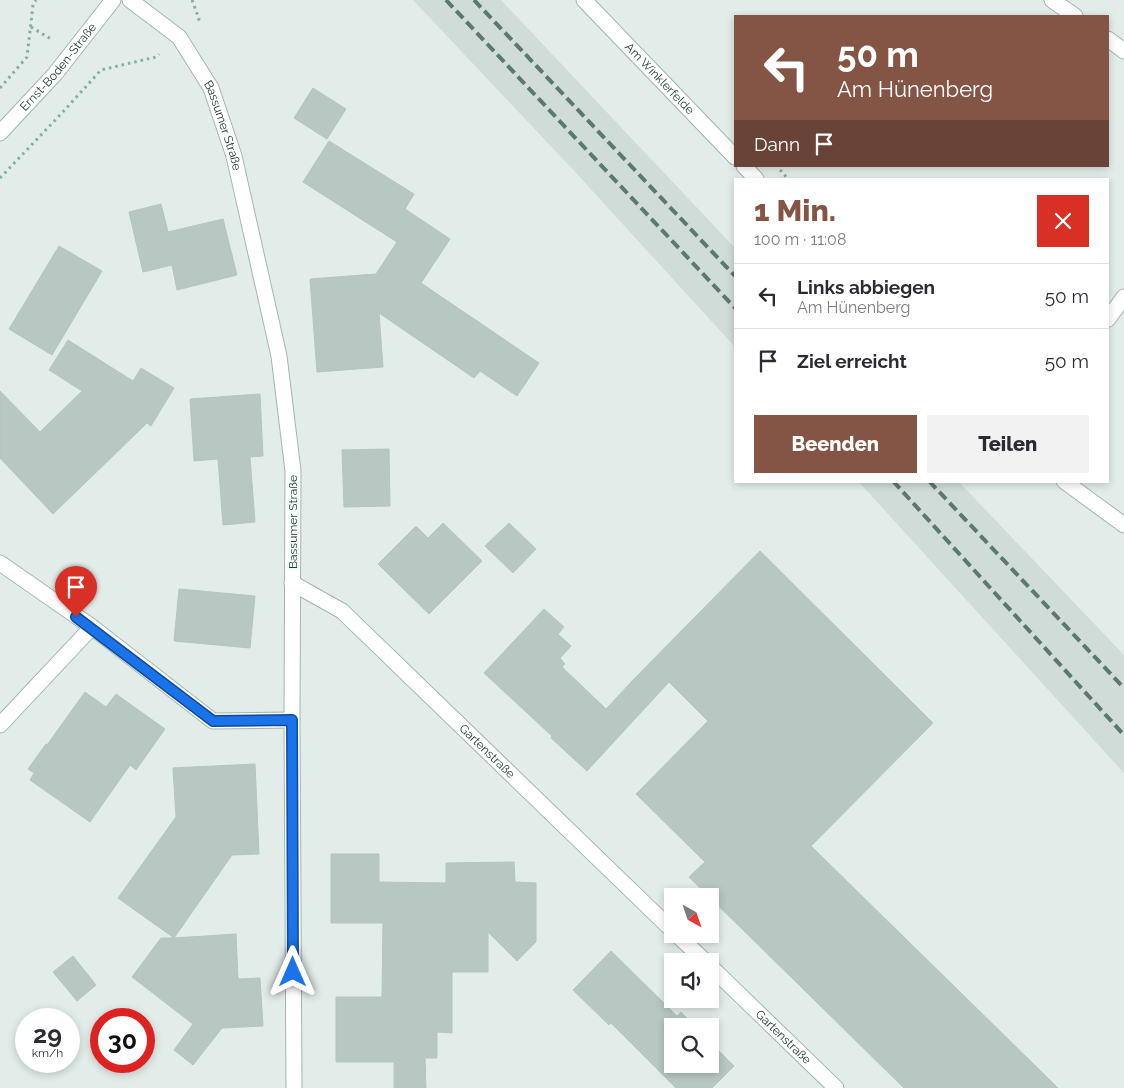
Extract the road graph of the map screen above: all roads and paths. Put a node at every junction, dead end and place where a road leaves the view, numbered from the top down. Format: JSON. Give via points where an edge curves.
{"nodes":[{"id":1,"x":36,"y":0,"type":"edge"},
{"id":2,"x":113,"y":0,"type":"edge"},
{"id":3,"x":130,"y":0,"type":"edge"},
{"id":4,"x":584,"y":0,"type":"edge"},
{"id":5,"x":1052,"y":0,"type":"edge"},
{"id":6,"x":1074,"y":15,"type":"edge"},
{"id":7,"x":179,"y":37,"type":"junction"},
{"id":8,"x":1109,"y":40,"type":"edge"},
{"id":9,"x":1124,"y":51,"type":"edge"},
{"id":10,"x":0,"y":88,"type":"edge"},
{"id":11,"x":0,"y":133,"type":"edge"},
{"id":12,"x":734,"y":156,"type":"edge"},
{"id":13,"x":745,"y":167,"type":"edge"},
{"id":14,"x":777,"y":167,"type":"edge"},
{"id":15,"x":0,"y":178,"type":"edge"},
{"id":16,"x":755,"y":178,"type":"edge"},
{"id":17,"x":787,"y":178,"type":"edge"},
{"id":18,"x":1124,"y":296,"type":"edge"},
{"id":19,"x":1109,"y":318,"type":"edge"},
{"id":20,"x":1067,"y":483,"type":"edge"},
{"id":21,"x":1124,"y":525,"type":"edge"},
{"id":22,"x":0,"y":563,"type":"edge"},
{"id":23,"x":292,"y":584,"type":"junction"},
{"id":24,"x":92,"y":627,"type":"junction"},
{"id":25,"x":292,"y":720,"type":"junction"},
{"id":26,"x":0,"y":724,"type":"edge"},
{"id":27,"x":664,"y":922,"type":"edge"},
{"id":28,"x":686,"y":943,"type":"edge"},
{"id":29,"x":696,"y":953,"type":"edge"},
{"id":30,"x":719,"y":975,"type":"edge"},
{"id":31,"x":294,"y":1088,"type":"edge"},
{"id":32,"x":836,"y":1088,"type":"edge"}],
"edges":[{"from":1,"to":10,"type":"path","via":[[27,56]]},
{"from":2,"to":11,"type":"street","name":"Ernst-Boden-Straße","via":[[55,74]]},
{"from":3,"to":7,"type":"street","name":"Bassumer Straße"},
{"from":4,"to":12,"type":"street","name":"Am Winklerfelde"},
{"from":5,"to":6,"type":"street"},
{"from":7,"to":15,"type":"path","via":[[156,57],[101,70]]},
{"from":7,"to":23,"type":"street","name":"Bassumer Straße","via":[[210,88],[234,156],[279,356],[294,471]]},
{"from":8,"to":9,"type":"street"},
{"from":13,"to":16,"type":"street"},
{"from":14,"to":17,"type":"path"},
{"from":18,"to":19,"type":"street"},
{"from":20,"to":21,"type":"street"},
{"from":22,"to":24,"type":"street"},
{"from":23,"to":25,"type":"street","name":"Bassumer Straße"},
{"from":23,"to":27,"type":"street","name":"Gartenstraße","via":[[342,611]]},
{"from":24,"to":25,"type":"street","via":[[213,721]]},
{"from":24,"to":26,"type":"street"},
{"from":25,"to":31,"type":"street","name":"Bassumer Straße"},
{"from":28,"to":29,"type":"street"},
{"from":30,"to":32,"type":"street","name":"Gartenstraße"}]}
